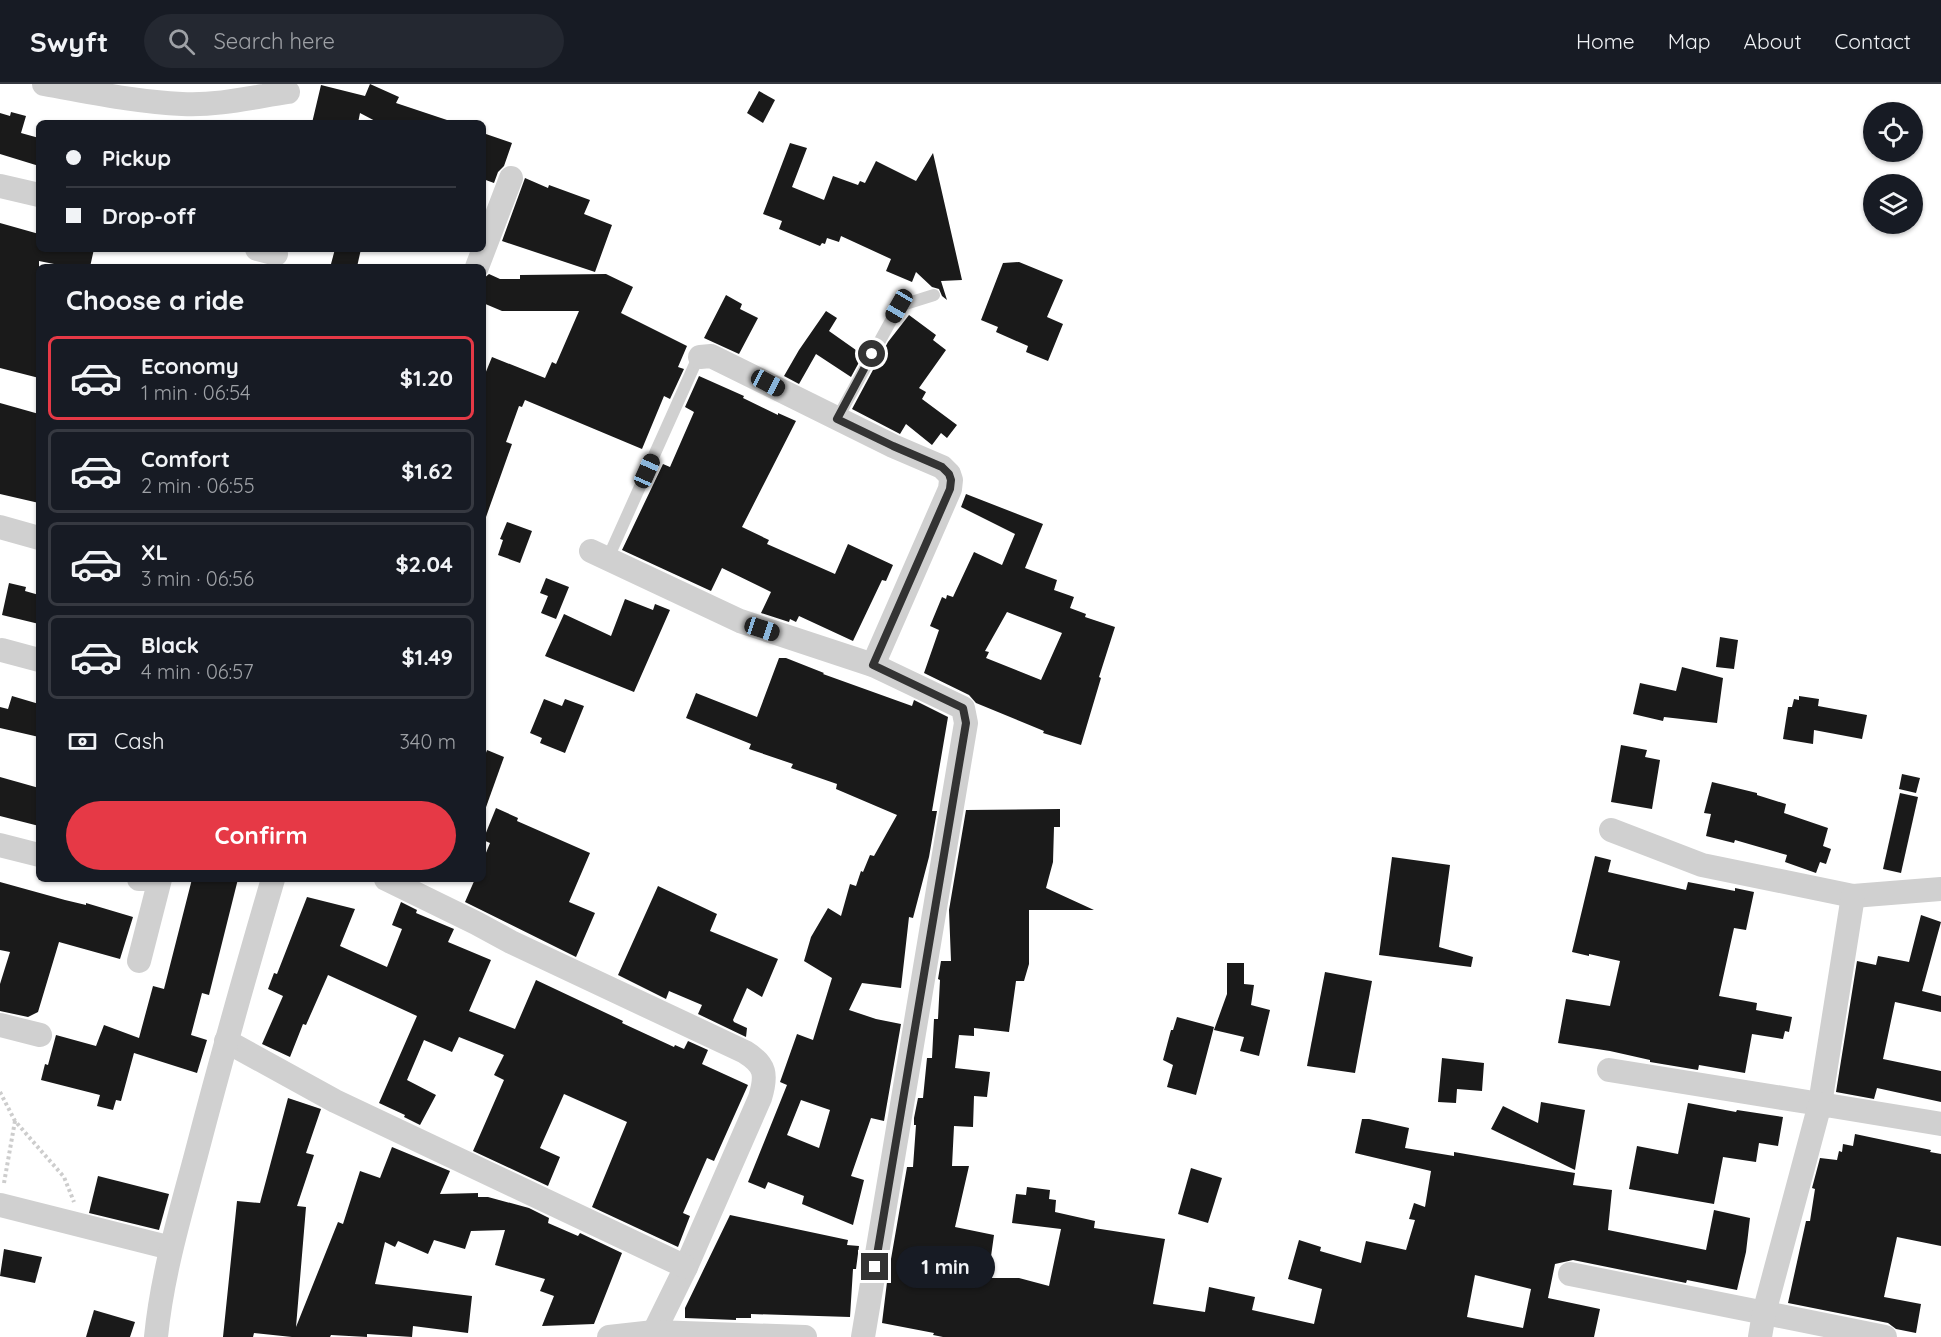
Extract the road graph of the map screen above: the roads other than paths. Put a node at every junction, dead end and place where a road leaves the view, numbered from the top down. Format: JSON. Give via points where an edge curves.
{"nodes":[{"id":1,"x":44,"y":84,"type":"edge"},
{"id":2,"x":288,"y":92,"type":"dead end"},
{"id":3,"x":511,"y":178,"type":"dead end"},
{"id":4,"x":0,"y":186,"type":"edge"},
{"id":5,"x":36,"y":194,"type":"edge"},
{"id":6,"x":486,"y":243,"type":"edge"},
{"id":7,"x":934,"y":295,"type":"dead end"},
{"id":8,"x":700,"y":357,"type":"joint"},
{"id":9,"x":837,"y":419,"type":"junction"},
{"id":10,"x":0,"y":529,"type":"edge"},
{"id":11,"x":36,"y":537,"type":"edge"},
{"id":12,"x":600,"y":554,"type":"joint"},
{"id":13,"x":2,"y":650,"type":"dead end"},
{"id":14,"x":36,"y":659,"type":"edge"},
{"id":15,"x":873,"y":665,"type":"junction"},
{"id":16,"x":1611,"y":830,"type":"dead end"},
{"id":17,"x":0,"y":845,"type":"edge"},
{"id":18,"x":36,"y":854,"type":"edge"},
{"id":19,"x":159,"y":882,"type":"edge"},
{"id":20,"x":272,"y":882,"type":"edge"},
{"id":21,"x":392,"y":882,"type":"edge"},
{"id":22,"x":1941,"y":888,"type":"edge"},
{"id":23,"x":1853,"y":896,"type":"junction"},
{"id":24,"x":139,"y":961,"type":"dead end"},
{"id":25,"x":0,"y":1025,"type":"edge"},
{"id":26,"x":40,"y":1035,"type":"dead end"},
{"id":27,"x":226,"y":1041,"type":"junction"},
{"id":28,"x":1609,"y":1070,"type":"dead end"},
{"id":29,"x":1820,"y":1104,"type":"junction"},
{"id":30,"x":1941,"y":1124,"type":"edge"},
{"id":31,"x":0,"y":1205,"type":"edge"},
{"id":32,"x":171,"y":1248,"type":"junction"},
{"id":33,"x":686,"y":1267,"type":"junction"},
{"id":34,"x":1570,"y":1274,"type":"dead end"},
{"id":35,"x":1764,"y":1313,"type":"junction"},
{"id":36,"x":654,"y":1332,"type":"junction"},
{"id":37,"x":156,"y":1337,"type":"edge"},
{"id":38,"x":609,"y":1337,"type":"edge"},
{"id":39,"x":805,"y":1337,"type":"edge"},
{"id":40,"x":863,"y":1337,"type":"edge"},
{"id":41,"x":1760,"y":1337,"type":"edge"},
{"id":42,"x":1885,"y":1337,"type":"edge"}],
"edges":[{"from":1,"to":2,"type":"street","via":[[130,100],[184,105]]},
{"from":3,"to":6,"type":"street"},
{"from":4,"to":5,"type":"street"},
{"from":7,"to":9,"type":"lane","via":[[899,306]]},
{"from":8,"to":9,"type":"street","via":[[711,356]]},
{"from":8,"to":12,"type":"lane"},
{"from":9,"to":15,"type":"street","via":[[942,467],[951,480]]},
{"from":10,"to":11,"type":"street"},
{"from":12,"to":15,"type":"street","via":[[740,621]]},
{"from":13,"to":14,"type":"street"},
{"from":15,"to":40,"type":"street","via":[[963,708],[966,723]]},
{"from":16,"to":23,"type":"street","via":[[1702,865]]},
{"from":17,"to":18,"type":"street"},
{"from":19,"to":24,"type":"street"},
{"from":20,"to":27,"type":"street"},
{"from":21,"to":33,"type":"street","via":[[757,1060],[765,1083],[760,1098]]},
{"from":22,"to":23,"type":"street"},
{"from":23,"to":29,"type":"street"},
{"from":25,"to":26,"type":"street"},
{"from":27,"to":32,"type":"street"},
{"from":27,"to":33,"type":"street","via":[[335,1101]]},
{"from":28,"to":29,"type":"street"},
{"from":29,"to":30,"type":"street"},
{"from":29,"to":35,"type":"street"},
{"from":31,"to":32,"type":"street"},
{"from":32,"to":37,"type":"street"},
{"from":33,"to":36,"type":"street"},
{"from":34,"to":35,"type":"street"},
{"from":35,"to":41,"type":"street"},
{"from":35,"to":42,"type":"street"},
{"from":36,"to":38,"type":"street"},
{"from":36,"to":39,"type":"street"}]}
